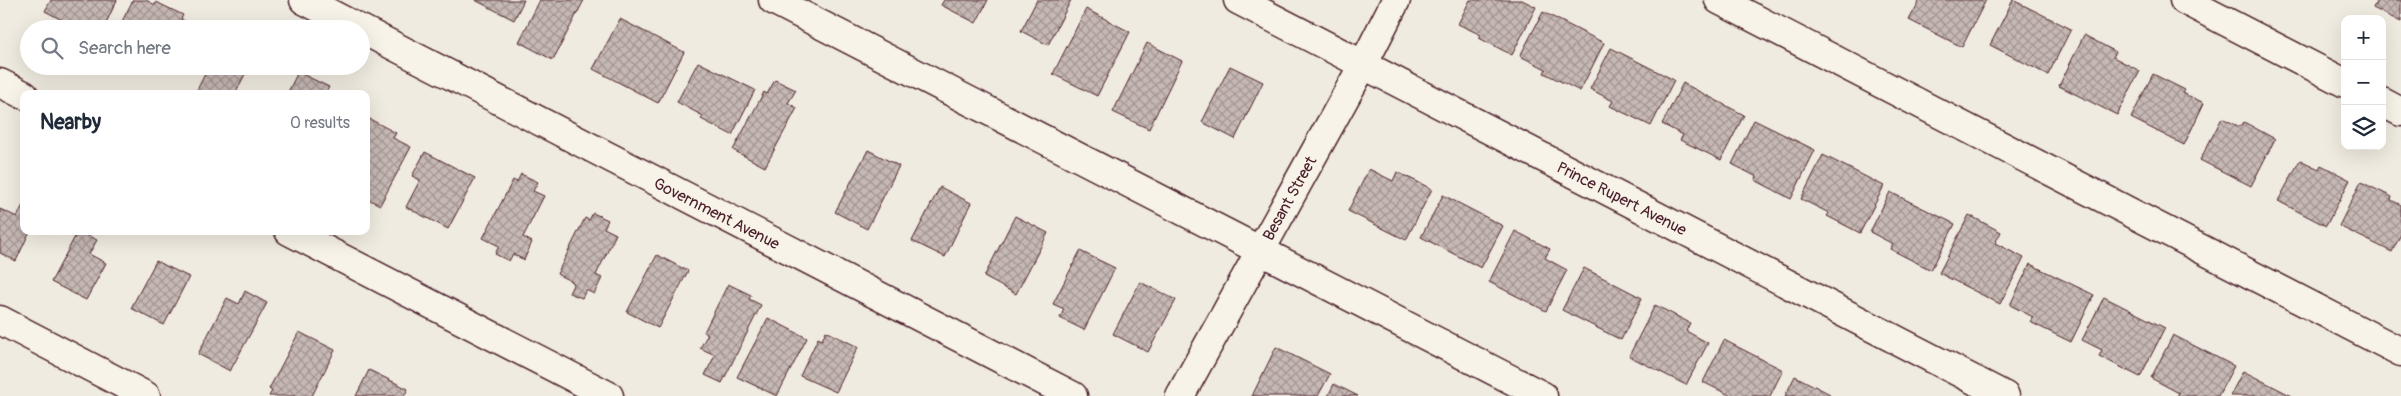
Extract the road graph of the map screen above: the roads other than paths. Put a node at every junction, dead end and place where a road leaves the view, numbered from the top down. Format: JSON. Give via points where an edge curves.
{"nodes":[{"id":1,"x":304,"y":0,"type":"edge"},
{"id":2,"x":773,"y":0,"type":"edge"},
{"id":3,"x":1238,"y":0,"type":"edge"},
{"id":4,"x":1396,"y":0,"type":"edge"},
{"id":5,"x":1719,"y":0,"type":"edge"},
{"id":6,"x":2184,"y":0,"type":"edge"},
{"id":7,"x":343,"y":20,"type":"edge"},
{"id":8,"x":370,"y":34,"type":"edge"},
{"id":9,"x":1363,"y":65,"type":"junction"},
{"id":10,"x":2341,"y":81,"type":"edge"},
{"id":11,"x":0,"y":83,"type":"edge"},
{"id":12,"x":20,"y":93,"type":"edge"},
{"id":13,"x":2386,"y":104,"type":"edge"},
{"id":14,"x":2401,"y":112,"type":"edge"},
{"id":15,"x":297,"y":235,"type":"edge"},
{"id":16,"x":1260,"y":250,"type":"junction"},
{"id":17,"x":0,"y":320,"type":"edge"},
{"id":18,"x":2401,"y":352,"type":"edge"},
{"id":19,"x":146,"y":396,"type":"edge"},
{"id":20,"x":609,"y":396,"type":"edge"},
{"id":21,"x":1073,"y":396,"type":"edge"},
{"id":22,"x":1180,"y":396,"type":"edge"},
{"id":23,"x":1543,"y":396,"type":"edge"},
{"id":24,"x":2005,"y":396,"type":"edge"}],
"edges":[{"from":1,"to":7,"type":"street","name":"Government Avenue"},
{"from":2,"to":16,"type":"street"},
{"from":3,"to":9,"type":"street","name":"Prince Rupert Avenue"},
{"from":4,"to":9,"type":"street","name":"Besant Street"},
{"from":5,"to":18,"type":"street"},
{"from":6,"to":10,"type":"street"},
{"from":8,"to":21,"type":"street","name":"Government Avenue"},
{"from":9,"to":16,"type":"street","name":"Besant Street"},
{"from":9,"to":24,"type":"street","name":"Prince Rupert Avenue"},
{"from":11,"to":12,"type":"street"},
{"from":13,"to":14,"type":"street"},
{"from":15,"to":20,"type":"street"},
{"from":16,"to":22,"type":"street","name":"Besant Street"},
{"from":16,"to":23,"type":"street"},
{"from":17,"to":19,"type":"street"}]}
